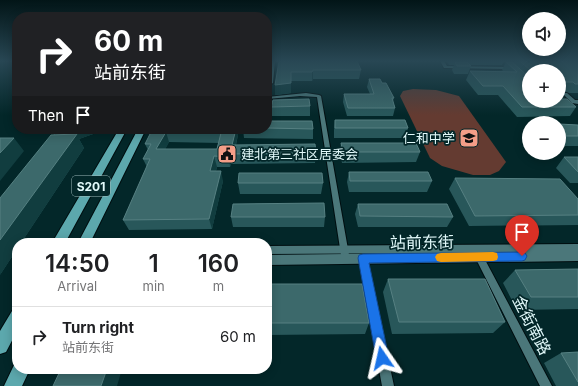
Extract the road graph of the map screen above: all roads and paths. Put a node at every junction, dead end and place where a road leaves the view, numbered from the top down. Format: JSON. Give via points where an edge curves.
{"nodes":[{"id":1,"x":566,"y":95,"type":"edge"},
{"id":2,"x":272,"y":98,"type":"edge"},
{"id":3,"x":578,"y":102,"type":"edge"},
{"id":4,"x":120,"y":134,"type":"edge"},
{"id":5,"x":139,"y":134,"type":"edge"},
{"id":6,"x":61,"y":238,"type":"edge"},
{"id":7,"x":87,"y":238,"type":"edge"},
{"id":8,"x":578,"y":248,"type":"edge"},
{"id":9,"x":272,"y":250,"type":"edge"},
{"id":10,"x":345,"y":254,"type":"junction"},
{"id":11,"x":578,"y":256,"type":"edge"},
{"id":12,"x":479,"y":257,"type":"junction"},
{"id":13,"x":363,"y":258,"type":"junction"},
{"id":14,"x":272,"y":260,"type":"edge"},
{"id":15,"x":12,"y":325,"type":"edge"},
{"id":16,"x":0,"y":346,"type":"edge"},
{"id":17,"x":19,"y":374,"type":"edge"},
{"id":18,"x":13,"y":386,"type":"edge"},
{"id":19,"x":388,"y":386,"type":"edge"},
{"id":20,"x":546,"y":386,"type":"edge"}],
"edges":[{"from":1,"to":3,"type":"street","via":[[574,102]]},
{"from":2,"to":10,"type":"street","via":[[320,96]]},
{"from":4,"to":6,"type":"main road","number":"S201"},
{"from":5,"to":7,"type":"main road","number":"S201"},
{"from":8,"to":10,"type":"street","name":"站前东街"},
{"from":9,"to":10,"type":"street","name":"站前东街"},
{"from":10,"to":13,"type":"street","name":"站前东街"},
{"from":10,"to":14,"type":"street","name":"站前东街"},
{"from":11,"to":12,"type":"street","name":"站前东街"},
{"from":12,"to":13,"type":"street","name":"站前东街"},
{"from":12,"to":20,"type":"street","name":"金街南路"},
{"from":13,"to":19,"type":"street"},
{"from":15,"to":16,"type":"main road"},
{"from":17,"to":18,"type":"main road"}]}
